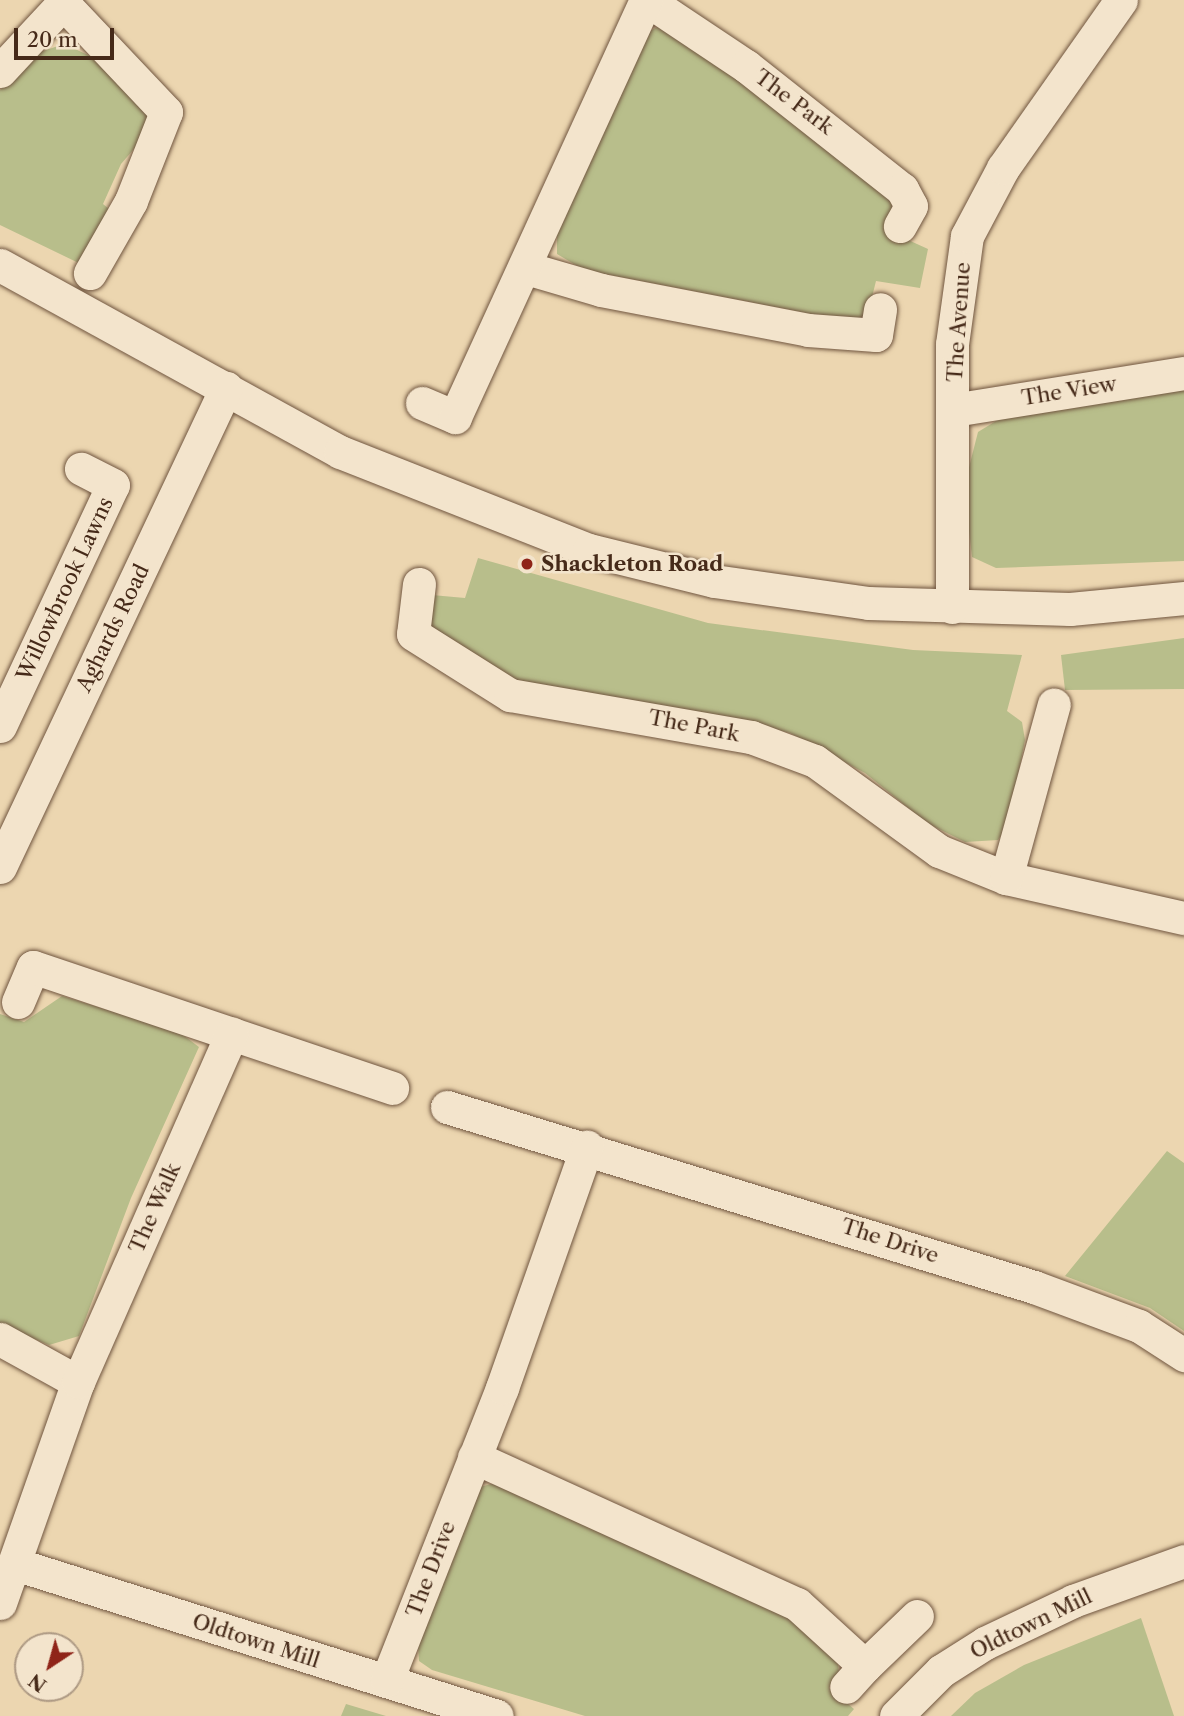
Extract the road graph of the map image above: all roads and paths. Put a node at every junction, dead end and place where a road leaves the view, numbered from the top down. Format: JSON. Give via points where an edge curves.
{"nodes":[{"id":1,"x":646,"y":0,"type":"edge"},
{"id":2,"x":1121,"y":0,"type":"edge"},
{"id":3,"x":64,"y":1,"type":"edge"},
{"id":4,"x":0,"y":71,"type":"edge"},
{"id":5,"x":900,"y":226,"type":"dead end"},
{"id":6,"x":0,"y":265,"type":"edge"},
{"id":7,"x":526,"y":268,"type":"junction"},
{"id":8,"x":90,"y":273,"type":"dead end"},
{"id":9,"x":880,"y":309,"type":"dead end"},
{"id":10,"x":1184,"y":373,"type":"edge"},
{"id":11,"x":226,"y":388,"type":"junction"},
{"id":12,"x":422,"y":403,"type":"dead end"},
{"id":13,"x":953,"y":410,"type":"junction"},
{"id":14,"x":81,"y":469,"type":"dead end"},
{"id":15,"x":419,"y":584,"type":"dead end"},
{"id":16,"x":1184,"y":598,"type":"edge"},
{"id":17,"x":951,"y":607,"type":"junction"},
{"id":18,"x":1054,"y":705,"type":"dead end"},
{"id":19,"x":0,"y":726,"type":"edge"},
{"id":20,"x":0,"y":867,"type":"edge"},
{"id":21,"x":1006,"y":878,"type":"junction"},
{"id":22,"x":1184,"y":918,"type":"edge"},
{"id":23,"x":18,"y":1002,"type":"dead end"},
{"id":24,"x":232,"y":1033,"type":"junction"},
{"id":25,"x":391,"y":1088,"type":"dead end"},
{"id":26,"x":447,"y":1107,"type":"dead end"},
{"id":27,"x":587,"y":1146,"type":"junction"},
{"id":28,"x":0,"y":1339,"type":"edge"},
{"id":29,"x":1184,"y":1355,"type":"edge"},
{"id":30,"x":78,"y":1382,"type":"junction"},
{"id":31,"x":474,"y":1457,"type":"junction"},
{"id":32,"x":1184,"y":1561,"type":"edge"},
{"id":33,"x":15,"y":1564,"type":"junction"},
{"id":34,"x":0,"y":1603,"type":"edge"},
{"id":35,"x":917,"y":1616,"type":"dead end"},
{"id":36,"x":387,"y":1680,"type":"junction"},
{"id":37,"x":497,"y":1716,"type":"edge"},
{"id":38,"x":896,"y":1716,"type":"edge"}],
"edges":[{"from":1,"to":5,"type":"street","name":"The Park","via":[[776,87],[902,189],[911,206]]},
{"from":1,"to":7,"type":"street","name":"The Park"},
{"from":2,"to":13,"type":"street","name":"The Avenue","via":[[1003,168],[967,236],[956,298]]},
{"from":3,"to":4,"type":"street"},
{"from":3,"to":8,"type":"street","via":[[166,112],[131,201]]},
{"from":6,"to":11,"type":"street"},
{"from":7,"to":9,"type":"street","via":[[808,330],[876,335]]},
{"from":7,"to":12,"type":"street","name":"The Park","via":[[455,417]]},
{"from":10,"to":13,"type":"street","name":"The View"},
{"from":11,"to":17,"type":"street","via":[[340,452],[589,550],[816,597]]},
{"from":11,"to":20,"type":"street","name":"Aghards Road"},
{"from":13,"to":17,"type":"street","name":"The Avenue"},
{"from":14,"to":19,"type":"street","name":"Willowbrook Lawns","via":[[113,485]]},
{"from":15,"to":21,"type":"street","name":"The Park","via":[[413,634],[510,695],[751,737],[814,761],[939,851]]},
{"from":16,"to":17,"type":"street","via":[[1070,608]]},
{"from":18,"to":21,"type":"street"},
{"from":21,"to":22,"type":"street","name":"The Park"},
{"from":23,"to":24,"type":"street","via":[[33,967]]},
{"from":24,"to":25,"type":"street"},
{"from":24,"to":30,"type":"street","name":"The Walk"},
{"from":26,"to":27,"type":"street","name":"The Drive"},
{"from":27,"to":29,"type":"street","name":"The Drive","via":[[1088,1306],[1154,1333]]},
{"from":27,"to":31,"type":"street","name":"The Drive"},
{"from":28,"to":30,"type":"street"},
{"from":30,"to":33,"type":"street","name":"The Walk"},
{"from":31,"to":35,"type":"street","via":[[771,1588],[822,1623],[855,1677]]},
{"from":31,"to":36,"type":"street","name":"The Drive"},
{"from":32,"to":38,"type":"street","name":"Oldtown Mill","via":[[985,1643],[941,1671]]},
{"from":33,"to":34,"type":"street","name":"The Walk"},
{"from":33,"to":36,"type":"street","name":"Oldtown Mill"},
{"from":36,"to":37,"type":"street","name":"Oldtown Mill"}]}
